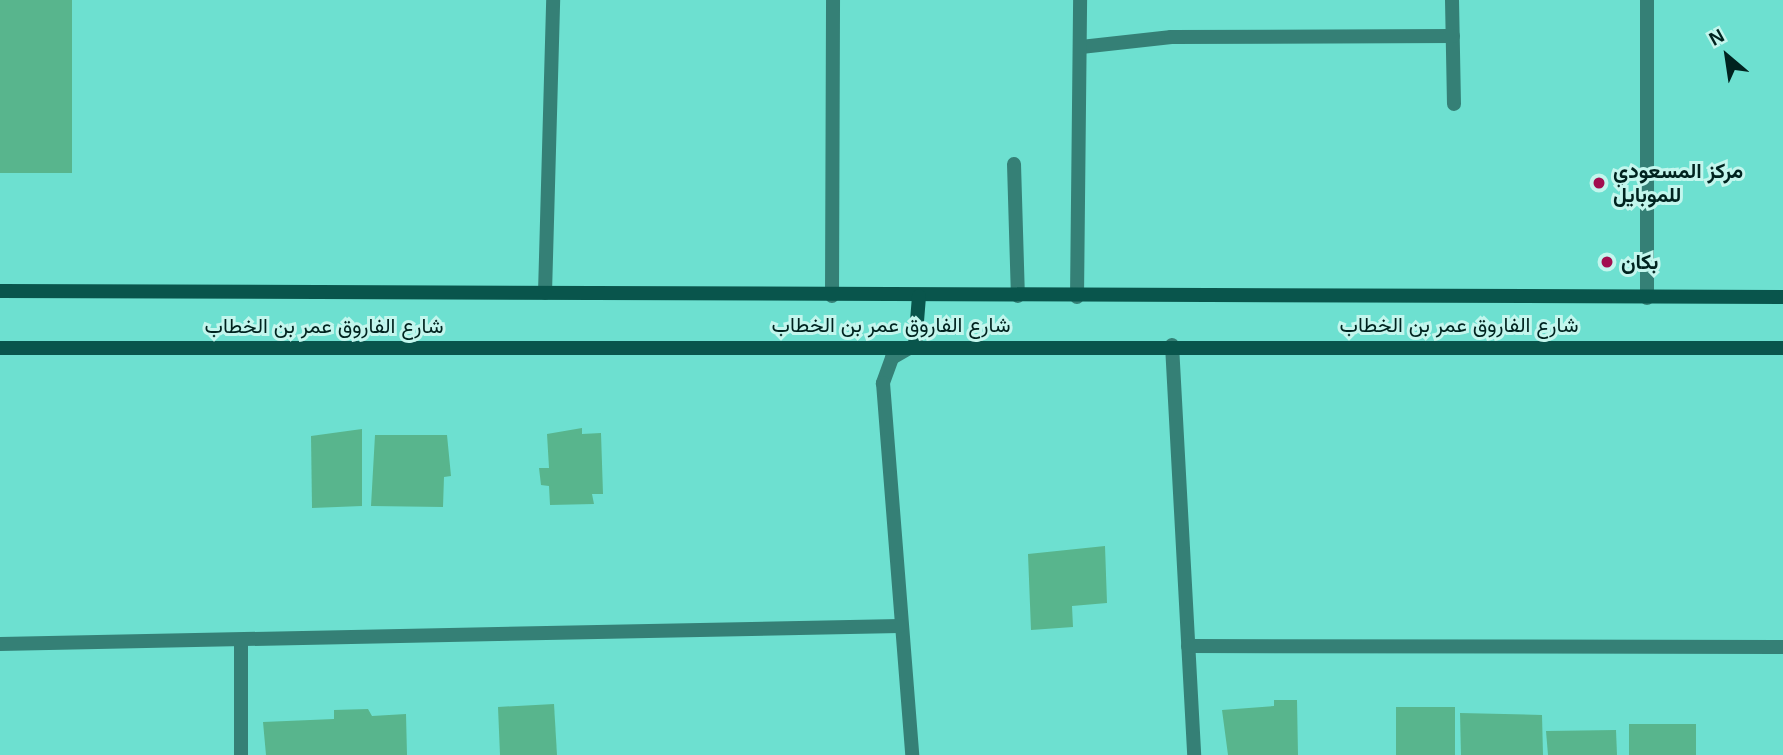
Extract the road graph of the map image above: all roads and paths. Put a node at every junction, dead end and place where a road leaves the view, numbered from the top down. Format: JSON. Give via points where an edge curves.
{"nodes":[{"id":1,"x":553,"y":0,"type":"edge"},
{"id":2,"x":834,"y":0,"type":"edge"},
{"id":3,"x":1080,"y":0,"type":"edge"},
{"id":4,"x":1452,"y":0,"type":"edge"},
{"id":5,"x":1647,"y":0,"type":"edge"},
{"id":6,"x":1452,"y":36,"type":"junction"},
{"id":7,"x":1081,"y":47,"type":"junction"},
{"id":8,"x":1454,"y":104,"type":"dead end"},
{"id":9,"x":1014,"y":164,"type":"dead end"},
{"id":10,"x":0,"y":291,"type":"edge"},
{"id":11,"x":545,"y":293,"type":"junction"},
{"id":12,"x":832,"y":296,"type":"junction"},
{"id":13,"x":919,"y":296,"type":"junction"},
{"id":14,"x":1018,"y":296,"type":"junction"},
{"id":15,"x":1077,"y":297,"type":"junction"},
{"id":16,"x":1783,"y":297,"type":"edge"},
{"id":17,"x":1647,"y":298,"type":"junction"},
{"id":18,"x":1172,"y":345,"type":"junction"},
{"id":19,"x":915,"y":346,"type":"junction"},
{"id":20,"x":0,"y":348,"type":"edge"},
{"id":21,"x":1783,"y":348,"type":"edge"},
{"id":22,"x":900,"y":626,"type":"junction"},
{"id":23,"x":241,"y":642,"type":"junction"},
{"id":24,"x":0,"y":644,"type":"edge"},
{"id":25,"x":1188,"y":646,"type":"junction"},
{"id":26,"x":1783,"y":647,"type":"edge"},
{"id":27,"x":242,"y":755,"type":"edge"},
{"id":28,"x":912,"y":755,"type":"edge"},
{"id":29,"x":1194,"y":755,"type":"edge"}],
"edges":[{"from":1,"to":11,"type":"street"},
{"from":2,"to":12,"type":"street"},
{"from":3,"to":7,"type":"street"},
{"from":4,"to":6,"type":"street"},
{"from":5,"to":17,"type":"street"},
{"from":6,"to":7,"type":"street","via":[[1171,37]]},
{"from":6,"to":8,"type":"street"},
{"from":7,"to":15,"type":"street"},
{"from":9,"to":14,"type":"street"},
{"from":10,"to":11,"type":"main road"},
{"from":11,"to":12,"type":"main road"},
{"from":12,"to":13,"type":"main road"},
{"from":13,"to":14,"type":"main road"},
{"from":13,"to":19,"type":"main road"},
{"from":14,"to":15,"type":"main road"},
{"from":15,"to":17,"type":"main road"},
{"from":16,"to":17,"type":"main road"},
{"from":18,"to":19,"type":"main road","name":"شارع الفاروق عمر بن الخطاب"},
{"from":18,"to":21,"type":"main road","name":"شارع الفاروق عمر بن الخطاب"},
{"from":18,"to":25,"type":"street"},
{"from":19,"to":20,"type":"main road","name":"شارع الفاروق عمر بن الخطاب"},
{"from":19,"to":22,"type":"street","via":[[892,358],[884,383]]},
{"from":22,"to":23,"type":"street"},
{"from":22,"to":28,"type":"street"},
{"from":23,"to":24,"type":"street"},
{"from":23,"to":27,"type":"street"},
{"from":25,"to":26,"type":"street"},
{"from":25,"to":29,"type":"street"}]}
